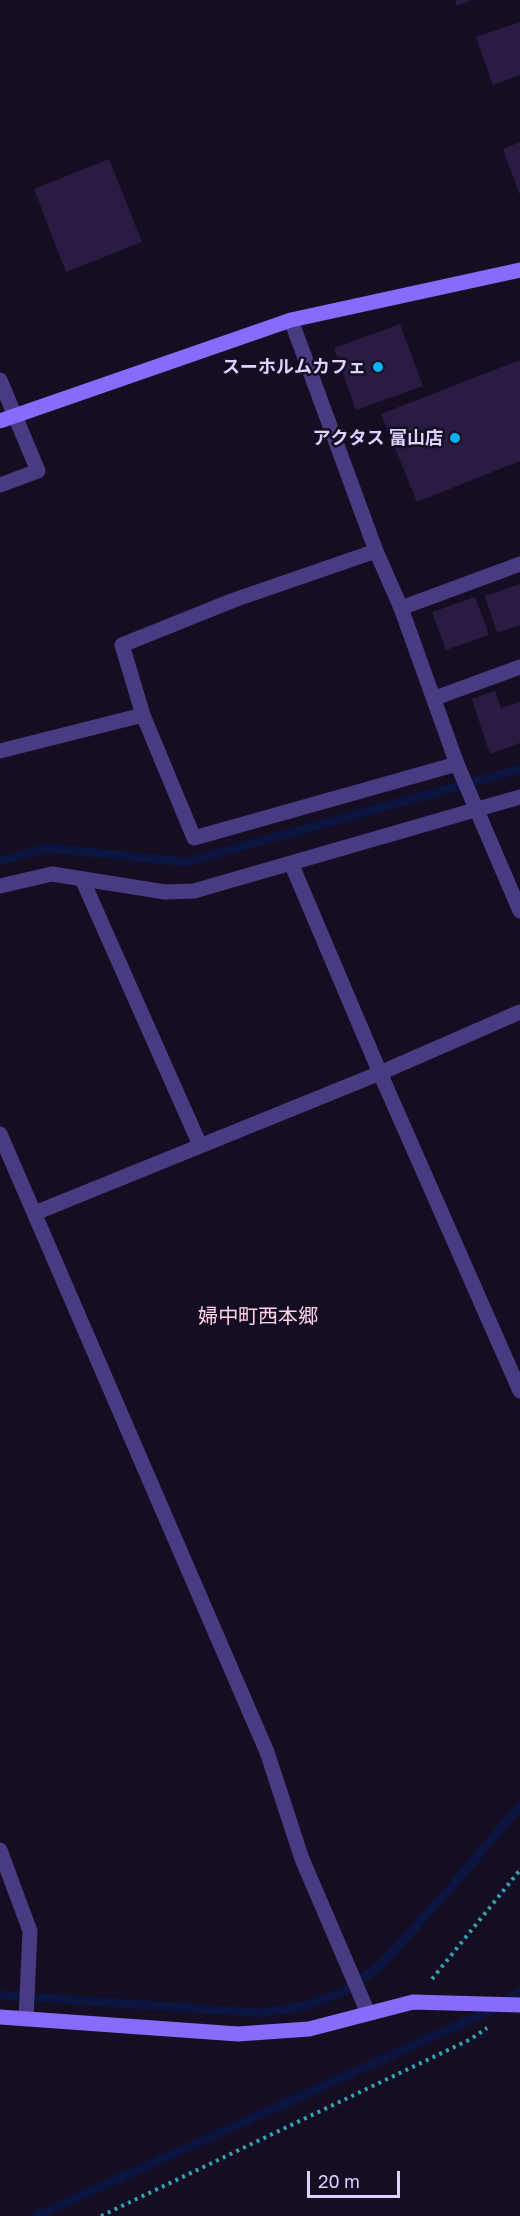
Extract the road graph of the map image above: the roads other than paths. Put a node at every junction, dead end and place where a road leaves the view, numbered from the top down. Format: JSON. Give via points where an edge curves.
{"nodes":[{"id":1,"x":520,"y":270,"type":"edge"},
{"id":2,"x":291,"y":320,"type":"junction"},
{"id":3,"x":0,"y":380,"type":"edge"},
{"id":4,"x":7,"y":419,"type":"edge"},
{"id":5,"x":0,"y":485,"type":"edge"},
{"id":6,"x":376,"y":551,"type":"junction"},
{"id":7,"x":520,"y":564,"type":"edge"},
{"id":8,"x":401,"y":608,"type":"junction"},
{"id":9,"x":520,"y":667,"type":"edge"},
{"id":10,"x":435,"y":698,"type":"junction"},
{"id":11,"x":143,"y":715,"type":"junction"},
{"id":12,"x":0,"y":751,"type":"edge"},
{"id":13,"x":458,"y":764,"type":"junction"},
{"id":14,"x":520,"y":797,"type":"edge"},
{"id":15,"x":477,"y":809,"type":"junction"},
{"id":16,"x":291,"y":863,"type":"junction"},
{"id":17,"x":82,"y":879,"type":"junction"},
{"id":18,"x":0,"y":886,"type":"edge"},
{"id":19,"x":520,"y":910,"type":"edge"},
{"id":20,"x":520,"y":1012,"type":"edge"},
{"id":21,"x":380,"y":1073,"type":"junction"},
{"id":22,"x":0,"y":1134,"type":"edge"},
{"id":23,"x":200,"y":1145,"type":"junction"},
{"id":24,"x":35,"y":1213,"type":"junction"},
{"id":25,"x":520,"y":1391,"type":"edge"},
{"id":26,"x":0,"y":1850,"type":"edge"},
{"id":27,"x":520,"y":2005,"type":"edge"},
{"id":28,"x":368,"y":2013,"type":"junction"},
{"id":29,"x":0,"y":2017,"type":"edge"},
{"id":30,"x":26,"y":2019,"type":"junction"}],
"edges":[{"from":1,"to":2,"type":"street"},
{"from":2,"to":4,"type":"street"},
{"from":2,"to":6,"type":"street"},
{"from":3,"to":4,"type":"street"},
{"from":4,"to":5,"type":"street","via":[[26,440],[38,471]]},
{"from":6,"to":8,"type":"street"},
{"from":6,"to":11,"type":"street","via":[[234,600],[122,645]]},
{"from":7,"to":8,"type":"street"},
{"from":8,"to":10,"type":"street"},
{"from":9,"to":10,"type":"street"},
{"from":10,"to":13,"type":"street"},
{"from":11,"to":12,"type":"street"},
{"from":11,"to":13,"type":"street","via":[[194,838]]},
{"from":13,"to":15,"type":"street"},
{"from":14,"to":15,"type":"street"},
{"from":15,"to":16,"type":"street"},
{"from":15,"to":19,"type":"street"},
{"from":16,"to":17,"type":"street","via":[[194,891],[165,892]]},
{"from":16,"to":21,"type":"street"},
{"from":17,"to":18,"type":"street","via":[[52,874]]},
{"from":17,"to":23,"type":"street"},
{"from":20,"to":21,"type":"street"},
{"from":21,"to":23,"type":"street"},
{"from":21,"to":25,"type":"street"},
{"from":22,"to":24,"type":"street"},
{"from":23,"to":24,"type":"street"},
{"from":24,"to":28,"type":"street","via":[[267,1752],[302,1859]]},
{"from":26,"to":30,"type":"street","via":[[30,1931]]},
{"from":27,"to":28,"type":"street","via":[[413,2002]]},
{"from":28,"to":30,"type":"street","via":[[309,2030],[238,2034]]},
{"from":29,"to":30,"type":"street"}]}
